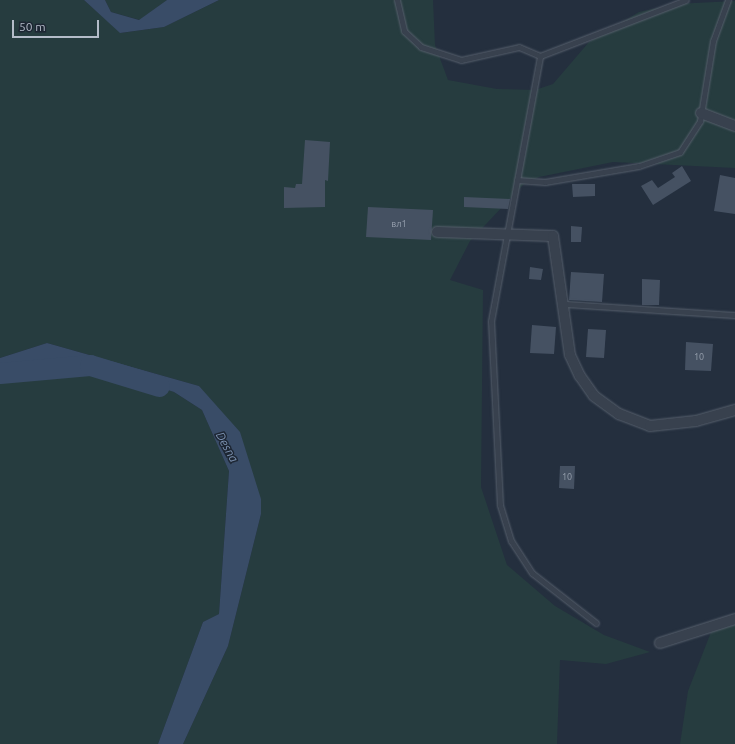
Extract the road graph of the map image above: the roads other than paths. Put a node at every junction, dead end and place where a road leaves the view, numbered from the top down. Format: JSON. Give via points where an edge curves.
{"nodes":[{"id":1,"x":397,"y":0,"type":"edge"},
{"id":2,"x":686,"y":0,"type":"edge"},
{"id":3,"x":728,"y":0,"type":"edge"},
{"id":4,"x":540,"y":56,"type":"junction"},
{"id":5,"x":701,"y":113,"type":"junction"},
{"id":6,"x":735,"y":126,"type":"edge"},
{"id":7,"x":517,"y":180,"type":"junction"},
{"id":8,"x":437,"y":232,"type":"dead end"},
{"id":9,"x":507,"y":233,"type":"junction"},
{"id":10,"x":564,"y":304,"type":"junction"},
{"id":11,"x":735,"y":315,"type":"edge"},
{"id":12,"x":735,"y":410,"type":"edge"},
{"id":13,"x":735,"y":619,"type":"edge"},
{"id":14,"x":596,"y":623,"type":"dead end"},
{"id":15,"x":660,"y":643,"type":"dead end"}],
"edges":[{"from":1,"to":4,"type":"lane","via":[[404,31],[427,49],[461,60],[519,48]]},
{"from":2,"to":4,"type":"lane"},
{"from":3,"to":5,"type":"lane","via":[[713,41]]},
{"from":4,"to":7,"type":"lane"},
{"from":5,"to":6,"type":"street"},
{"from":5,"to":7,"type":"lane","via":[[690,141],[680,152],[631,167],[545,182]]},
{"from":7,"to":9,"type":"lane"},
{"from":8,"to":9,"type":"street"},
{"from":9,"to":10,"type":"street","via":[[553,236]]},
{"from":9,"to":14,"type":"lane","via":[[491,321],[500,505],[511,541],[532,573]]},
{"from":10,"to":11,"type":"lane"},
{"from":10,"to":12,"type":"street","via":[[570,356],[594,396],[619,414],[650,426],[696,421]]},
{"from":13,"to":15,"type":"street"}]}
